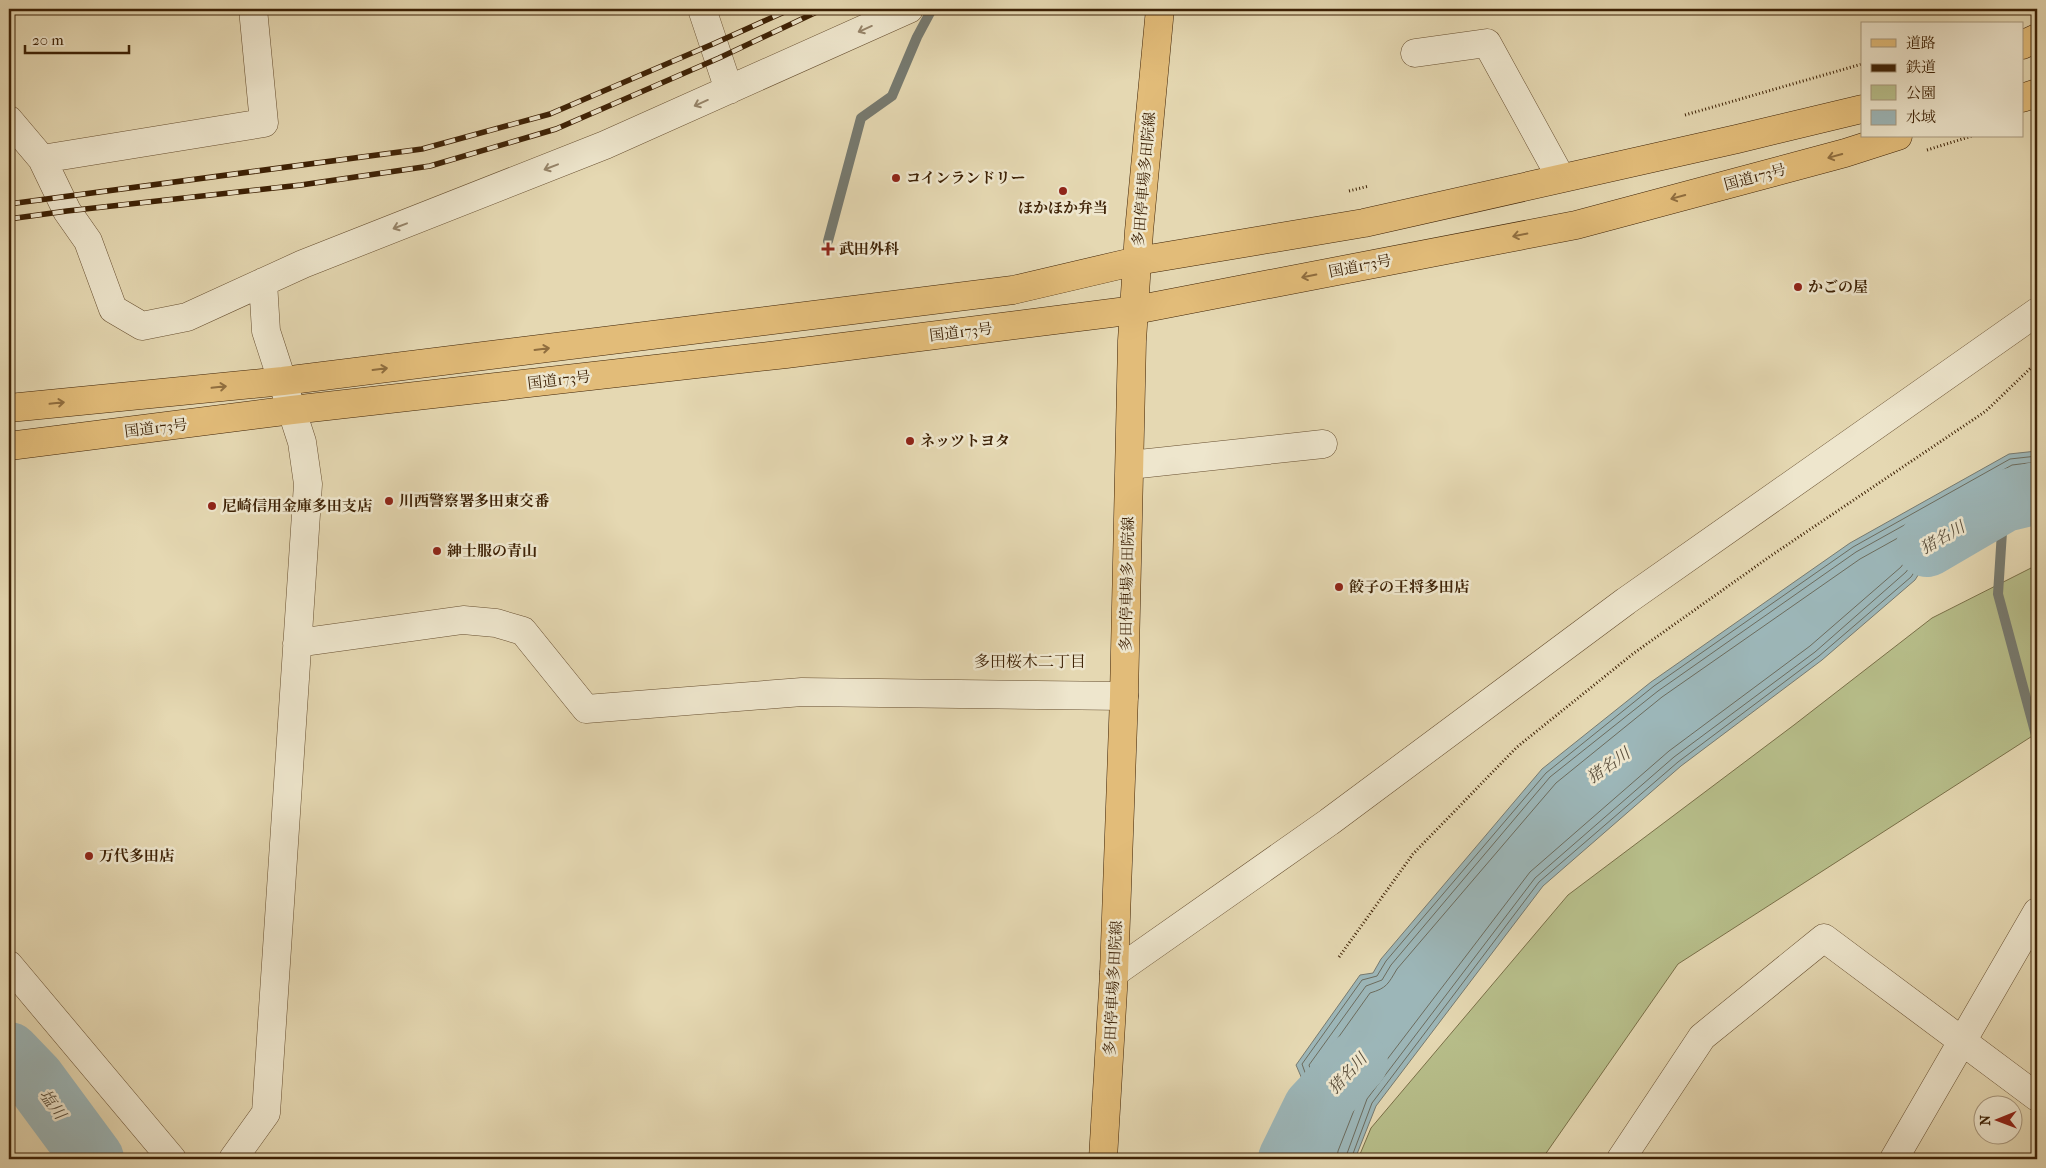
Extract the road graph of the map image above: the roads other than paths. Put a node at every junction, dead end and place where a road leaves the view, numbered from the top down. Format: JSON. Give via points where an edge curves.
{"nodes":[{"id":1,"x":253,"y":9,"type":"edge"},
{"id":2,"x":702,"y":9,"type":"edge"},
{"id":3,"x":909,"y":9,"type":"edge"},
{"id":4,"x":1160,"y":9,"type":"edge"},
{"id":5,"x":2037,"y":38,"type":"edge"},
{"id":6,"x":2024,"y":44,"type":"edge"},
{"id":7,"x":1415,"y":53,"type":"dead end"},
{"id":8,"x":729,"y":90,"type":"junction"},
{"id":9,"x":2037,"y":93,"type":"edge"},
{"id":10,"x":2024,"y":97,"type":"edge"},
{"id":11,"x":1861,"y":109,"type":"edge"},
{"id":12,"x":9,"y":120,"type":"edge"},
{"id":13,"x":1892,"y":138,"type":"edge"},
{"id":14,"x":42,"y":159,"type":"junction"},
{"id":15,"x":1561,"y":178,"type":"junction"},
{"id":16,"x":1137,"y":261,"type":"junction"},
{"id":17,"x":263,"y":282,"type":"junction"},
{"id":18,"x":1135,"y":310,"type":"junction"},
{"id":19,"x":2037,"y":312,"type":"edge"},
{"id":20,"x":283,"y":381,"type":"junction"},
{"id":21,"x":9,"y":408,"type":"edge"},
{"id":22,"x":292,"y":410,"type":"junction"},
{"id":23,"x":1323,"y":444,"type":"dead end"},
{"id":24,"x":9,"y":446,"type":"edge"},
{"id":25,"x":1130,"y":465,"type":"junction"},
{"id":26,"x":297,"y":643,"type":"junction"},
{"id":27,"x":1124,"y":696,"type":"junction"},
{"id":28,"x":2037,"y":912,"type":"edge"},
{"id":29,"x":9,"y":965,"type":"edge"},
{"id":30,"x":1114,"y":973,"type":"junction"},
{"id":31,"x":1962,"y":1041,"type":"junction"},
{"id":32,"x":2037,"y":1097,"type":"edge"},
{"id":33,"x":172,"y":1159,"type":"edge"},
{"id":34,"x":232,"y":1159,"type":"edge"},
{"id":35,"x":1102,"y":1159,"type":"edge"},
{"id":36,"x":1621,"y":1159,"type":"edge"},
{"id":37,"x":1894,"y":1159,"type":"edge"}],
"edges":[{"from":1,"to":14,"type":"street","via":[[264,123]]},
{"from":2,"to":8,"type":"street"},
{"from":3,"to":8,"type":"street","one_way":true},
{"from":4,"to":16,"type":"main road","name":"多田停車場多田院線"},
{"from":5,"to":6,"type":"main road"},
{"from":7,"to":15,"type":"street","via":[[1487,43]]},
{"from":8,"to":17,"type":"street","one_way":true,"via":[[605,145],[311,260]]},
{"from":9,"to":10,"type":"main road"},
{"from":11,"to":15,"type":"main road"},
{"from":12,"to":14,"type":"street"},
{"from":13,"to":18,"type":"main road","name":"国道173号","one_way":true,"via":[[1576,224]]},
{"from":14,"to":17,"type":"street","via":[[67,211],[88,242],[113,308],[142,326],[186,317]]},
{"from":15,"to":16,"type":"main road","via":[[1364,224]]},
{"from":16,"to":18,"type":"main road","name":"多田停車場多田院線"},
{"from":20,"to":16,"type":"main road","one_way":true,"via":[[1013,290]]},
{"from":17,"to":20,"type":"street","via":[[266,331]]},
{"from":18,"to":22,"type":"main road","name":"国道173号","via":[[786,354]]},
{"from":18,"to":25,"type":"main road","name":"多田停車場多田院線"},
{"from":19,"to":30,"type":"street","via":[[1626,601],[1329,822]]},
{"from":21,"to":20,"type":"main road","one_way":true},
{"from":20,"to":22,"type":"street"},
{"from":22,"to":24,"type":"main road","name":"国道173号"},
{"from":22,"to":26,"type":"street","via":[[302,442],[308,484]]},
{"from":23,"to":25,"type":"street"},
{"from":25,"to":27,"type":"main road","name":"多田停車場多田院線"},
{"from":26,"to":27,"type":"street","via":[[464,620],[496,623],[522,631],[586,709],[802,692]]},
{"from":26,"to":34,"type":"street","via":[[266,1113]]},
{"from":27,"to":30,"type":"main road","name":"多田停車場多田院線"},
{"from":28,"to":31,"type":"street"},
{"from":29,"to":33,"type":"street"},
{"from":30,"to":35,"type":"main road","name":"多田停車場多田院線"},
{"from":31,"to":32,"type":"street"},
{"from":31,"to":36,"type":"street","via":[[1824,938],[1702,1037]]},
{"from":31,"to":37,"type":"street"}]}
